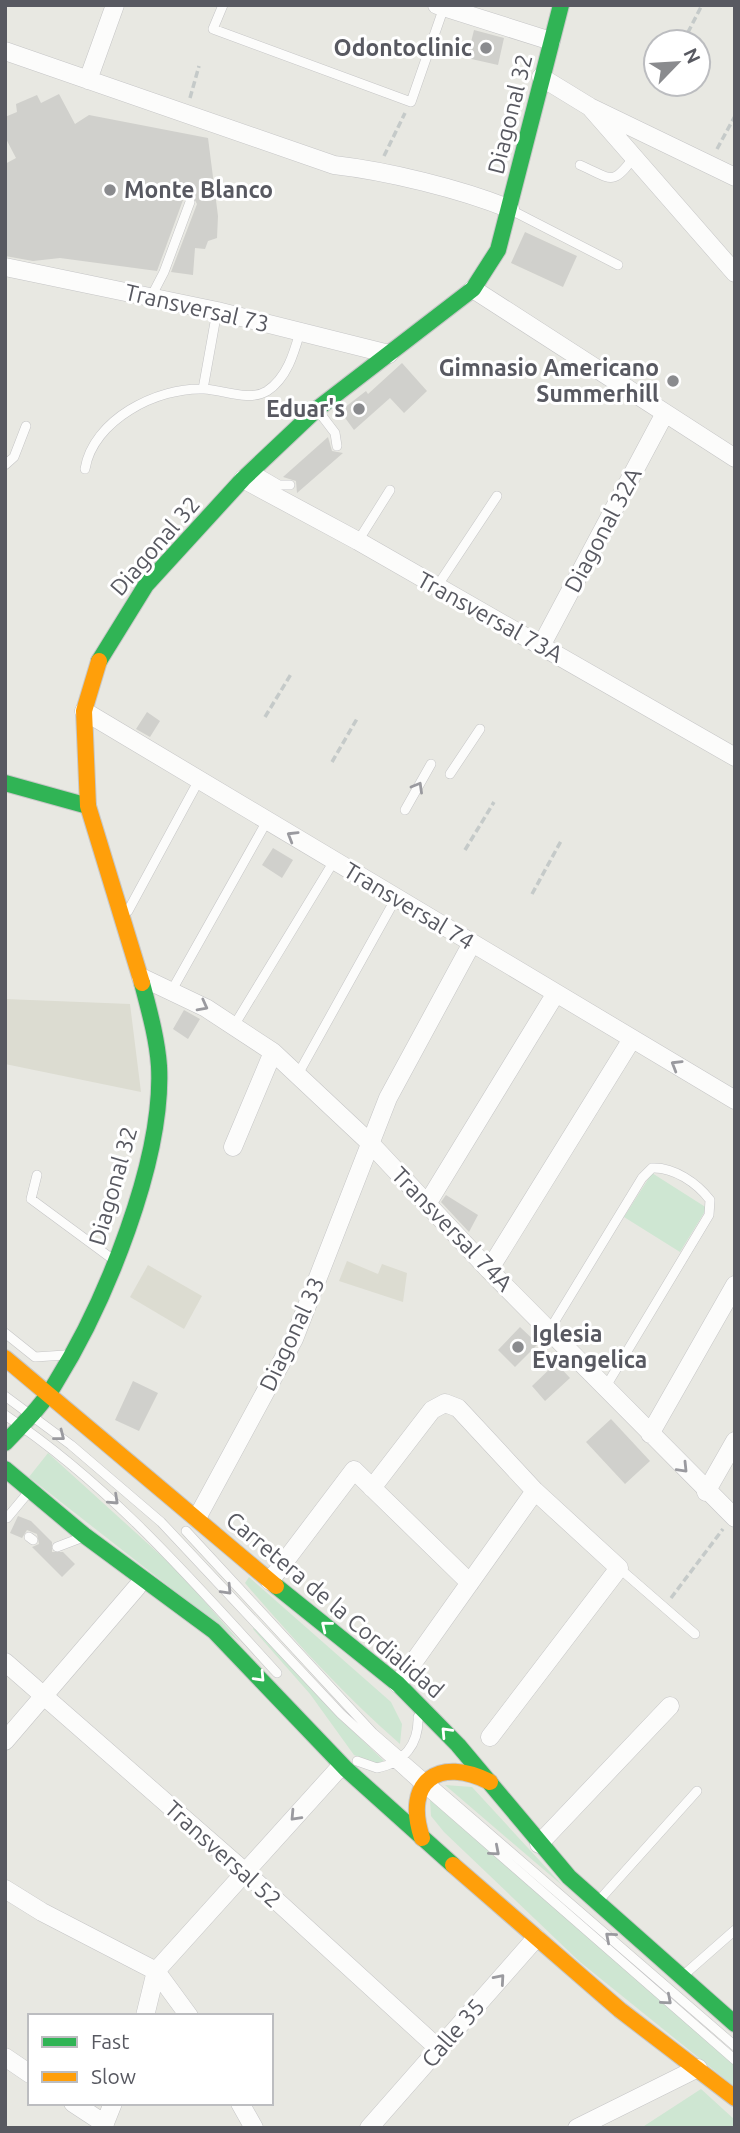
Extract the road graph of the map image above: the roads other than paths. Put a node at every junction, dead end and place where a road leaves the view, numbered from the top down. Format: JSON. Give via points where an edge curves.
{"nodes":[{"id":1,"x":115,"y":5,"type":"edge"},
{"id":2,"x":223,"y":5,"type":"edge"},
{"id":3,"x":561,"y":5,"type":"edge"},
{"id":4,"x":441,"y":6,"type":"edge"},
{"id":5,"x":465,"y":10,"type":"edge"},
{"id":6,"x":551,"y":41,"type":"junction"},
{"id":7,"x":5,"y":51,"type":"edge"},
{"id":8,"x":541,"y":76,"type":"junction"},
{"id":9,"x":88,"y":80,"type":"junction"},
{"id":10,"x":590,"y":107,"type":"junction"},
{"id":11,"x":634,"y":157,"type":"junction"},
{"id":12,"x":580,"y":165,"type":"dead end"},
{"id":13,"x":735,"y":177,"type":"edge"},
{"id":14,"x":190,"y":202,"type":"dead end"},
{"id":15,"x":510,"y":209,"type":"junction"},
{"id":16,"x":618,"y":265,"type":"dead end"},
{"id":17,"x":5,"y":267,"type":"edge"},
{"id":18,"x":735,"y":273,"type":"edge"},
{"id":19,"x":473,"y":289,"type":"junction"},
{"id":20,"x":150,"y":297,"type":"junction"},
{"id":21,"x":217,"y":312,"type":"junction"},
{"id":22,"x":300,"y":332,"type":"junction"},
{"id":23,"x":389,"y":354,"type":"junction"},
{"id":24,"x":203,"y":389,"type":"junction"},
{"id":25,"x":317,"y":409,"type":"junction"},
{"id":26,"x":664,"y":415,"type":"junction"},
{"id":27,"x":26,"y":426,"type":"dead end"},
{"id":28,"x":337,"y":446,"type":"dead end"},
{"id":29,"x":735,"y":458,"type":"edge"},
{"id":30,"x":5,"y":465,"type":"edge"},
{"id":31,"x":85,"y":469,"type":"dead end"},
{"id":32,"x":248,"y":475,"type":"junction"},
{"id":33,"x":290,"y":485,"type":"dead end"},
{"id":34,"x":390,"y":490,"type":"dead end"},
{"id":35,"x":497,"y":496,"type":"dead end"},
{"id":36,"x":358,"y":541,"type":"junction"},
{"id":37,"x":436,"y":588,"type":"junction"},
{"id":38,"x":541,"y":646,"type":"junction"},
{"id":39,"x":84,"y":711,"type":"junction"},
{"id":40,"x":480,"y":729,"type":"dead end"},
{"id":41,"x":735,"y":757,"type":"edge"},
{"id":42,"x":431,"y":764,"type":"dead end"},
{"id":43,"x":450,"y":774,"type":"dead end"},
{"id":44,"x":199,"y":780,"type":"junction"},
{"id":45,"x":5,"y":783,"type":"edge"},
{"id":46,"x":88,"y":806,"type":"junction"},
{"id":47,"x":405,"y":810,"type":"dead end"},
{"id":48,"x":267,"y":821,"type":"junction"},
{"id":49,"x":334,"y":861,"type":"junction"},
{"id":50,"x":396,"y":898,"type":"junction"},
{"id":51,"x":122,"y":922,"type":"junction"},
{"id":52,"x":472,"y":943,"type":"junction"},
{"id":53,"x":141,"y":977,"type":"junction"},
{"id":54,"x":172,"y":990,"type":"junction"},
{"id":55,"x":555,"y":993,"type":"junction"},
{"id":56,"x":235,"y":1024,"type":"junction"},
{"id":57,"x":632,"y":1039,"type":"junction"},
{"id":58,"x":273,"y":1052,"type":"junction"},
{"id":59,"x":297,"y":1076,"type":"junction"},
{"id":60,"x":735,"y":1100,"type":"edge"},
{"id":61,"x":370,"y":1143,"type":"junction"},
{"id":62,"x":233,"y":1147,"type":"dead end"},
{"id":63,"x":37,"y":1175,"type":"dead end"},
{"id":64,"x":427,"y":1203,"type":"junction"},
{"id":65,"x":115,"y":1261,"type":"junction"},
{"id":66,"x":489,"y":1270,"type":"junction"},
{"id":67,"x":735,"y":1285,"type":"edge"},
{"id":68,"x":550,"y":1329,"type":"junction"},
{"id":69,"x":5,"y":1333,"type":"edge"},
{"id":70,"x":71,"y":1355,"type":"junction"},
{"id":71,"x":5,"y":1358,"type":"edge"},
{"id":72,"x":606,"y":1388,"type":"junction"},
{"id":73,"x":5,"y":1396,"type":"edge"},
{"id":74,"x":37,"y":1408,"type":"junction"},
{"id":75,"x":5,"y":1415,"type":"edge"},
{"id":76,"x":72,"y":1433,"type":"dead end"},
{"id":77,"x":650,"y":1434,"type":"junction"},
{"id":78,"x":735,"y":1441,"type":"edge"},
{"id":79,"x":5,"y":1443,"type":"edge"},
{"id":80,"x":5,"y":1469,"type":"edge"},
{"id":81,"x":372,"y":1488,"type":"junction"},
{"id":82,"x":30,"y":1490,"type":"junction"},
{"id":83,"x":535,"y":1491,"type":"junction"},
{"id":84,"x":706,"y":1492,"type":"junction"},
{"id":85,"x":734,"y":1517,"type":"edge"},
{"id":86,"x":197,"y":1518,"type":"junction"},
{"id":87,"x":8,"y":1520,"type":"edge"},
{"id":88,"x":84,"y":1535,"type":"junction"},
{"id":89,"x":57,"y":1547,"type":"dead end"},
{"id":90,"x":619,"y":1568,"type":"junction"},
{"id":91,"x":270,"y":1581,"type":"junction"},
{"id":92,"x":470,"y":1583,"type":"junction"},
{"id":93,"x":137,"y":1587,"type":"junction"},
{"id":94,"x":176,"y":1623,"type":"dead end"},
{"id":95,"x":695,"y":1634,"type":"dead end"},
{"id":96,"x":5,"y":1662,"type":"edge"},
{"id":97,"x":235,"y":1677,"type":"dead end"},
{"id":98,"x":283,"y":1680,"type":"dead end"},
{"id":99,"x":398,"y":1684,"type":"junction"},
{"id":100,"x":44,"y":1696,"type":"junction"},
{"id":101,"x":670,"y":1706,"type":"dead end"},
{"id":102,"x":490,"y":1737,"type":"dead end"},
{"id":103,"x":5,"y":1741,"type":"edge"},
{"id":104,"x":399,"y":1760,"type":"junction"},
{"id":105,"x":345,"y":1762,"type":"junction"},
{"id":106,"x":490,"y":1783,"type":"junction"},
{"id":107,"x":424,"y":1784,"type":"junction"},
{"id":108,"x":698,"y":1791,"type":"dead end"},
{"id":109,"x":422,"y":1838,"type":"junction"},
{"id":110,"x":538,"y":1844,"type":"junction"},
{"id":111,"x":244,"y":1871,"type":"junction"},
{"id":112,"x":5,"y":1889,"type":"edge"},
{"id":113,"x":596,"y":1903,"type":"junction"},
{"id":114,"x":735,"y":1930,"type":"edge"},
{"id":115,"x":536,"y":1938,"type":"junction"},
{"id":116,"x":156,"y":1971,"type":"junction"},
{"id":117,"x":681,"y":1977,"type":"junction"},
{"id":118,"x":145,"y":2014,"type":"edge"},
{"id":119,"x":188,"y":2014,"type":"edge"},
{"id":120,"x":735,"y":2024,"type":"edge"},
{"id":121,"x":735,"y":2046,"type":"edge"},
{"id":122,"x":439,"y":2049,"type":"junction"},
{"id":123,"x":5,"y":2057,"type":"edge"},
{"id":124,"x":735,"y":2060,"type":"edge"},
{"id":125,"x":698,"y":2068,"type":"junction"},
{"id":126,"x":28,"y":2073,"type":"edge"},
{"id":127,"x":735,"y":2098,"type":"edge"},
{"id":128,"x":76,"y":2105,"type":"edge"},
{"id":129,"x":112,"y":2105,"type":"edge"},
{"id":130,"x":241,"y":2105,"type":"edge"},
{"id":131,"x":104,"y":2126,"type":"edge"},
{"id":132,"x":254,"y":2128,"type":"edge"},
{"id":133,"x":369,"y":2128,"type":"edge"},
{"id":134,"x":577,"y":2128,"type":"edge"}],
"edges":[{"from":1,"to":9,"type":"street"},
{"from":2,"to":4,"type":"lane","via":[[213,29],[411,102]]},
{"from":3,"to":6,"type":"main road","name":"Diagonal 32"},
{"from":4,"to":5,"type":"street"},
{"from":5,"to":6,"type":"street"},
{"from":6,"to":8,"type":"main road","name":"Diagonal 32"},
{"from":7,"to":9,"type":"street"},
{"from":8,"to":10,"type":"street"},
{"from":8,"to":15,"type":"main road","name":"Diagonal 32"},
{"from":9,"to":15,"type":"street","via":[[334,165],[377,172]]},
{"from":10,"to":11,"type":"street"},
{"from":10,"to":13,"type":"street"},
{"from":11,"to":12,"type":"lane","via":[[621,176],[614,178]]},
{"from":11,"to":18,"type":"street"},
{"from":14,"to":20,"type":"lane"},
{"from":15,"to":16,"type":"lane"},
{"from":15,"to":19,"type":"main road","name":"Diagonal 32","via":[[498,250]]},
{"from":17,"to":20,"type":"street","name":"Transversal 73"},
{"from":19,"to":23,"type":"main road","name":"Diagonal 32"},
{"from":19,"to":26,"type":"street"},
{"from":20,"to":21,"type":"street","name":"Transversal 73"},
{"from":21,"to":22,"type":"street","name":"Transversal 73"},
{"from":21,"to":24,"type":"lane"},
{"from":22,"to":23,"type":"street","name":"Transversal 73"},
{"from":22,"to":24,"type":"lane","via":[[291,363],[267,391],[251,396]]},
{"from":23,"to":25,"type":"main road","name":"Diagonal 32"},
{"from":24,"to":31,"type":"lane","via":[[163,396],[116,419],[91,445]]},
{"from":25,"to":28,"type":"lane","via":[[335,433]]},
{"from":25,"to":32,"type":"main road","name":"Diagonal 32"},
{"from":26,"to":29,"type":"street"},
{"from":26,"to":38,"type":"street","name":"Diagonal 32A"},
{"from":27,"to":30,"type":"lane","via":[[14,457]]},
{"from":32,"to":33,"type":"lane"},
{"from":32,"to":36,"type":"street","name":"Transversal 73A"},
{"from":32,"to":39,"type":"main road","name":"Diagonal 32","via":[[140,594],[99,660]]},
{"from":34,"to":36,"type":"lane"},
{"from":35,"to":37,"type":"lane"},
{"from":36,"to":37,"type":"street","name":"Transversal 73A"},
{"from":37,"to":38,"type":"street","name":"Transversal 73A"},
{"from":38,"to":41,"type":"street","name":"Transversal 73A"},
{"from":39,"to":44,"type":"street","name":"Transversal 74"},
{"from":39,"to":46,"type":"main road","name":"Diagonal 32"},
{"from":40,"to":43,"type":"lane"},
{"from":47,"to":42,"type":"lane","one_way":true},
{"from":44,"to":48,"type":"street","name":"Transversal 74"},
{"from":44,"to":51,"type":"lane"},
{"from":45,"to":46,"type":"main road"},
{"from":46,"to":51,"type":"main road","name":"Diagonal 32"},
{"from":49,"to":48,"type":"street","name":"Transversal 74","one_way":true},
{"from":48,"to":54,"type":"lane"},
{"from":49,"to":50,"type":"street","name":"Transversal 74"},
{"from":49,"to":56,"type":"lane"},
{"from":50,"to":52,"type":"street","name":"Transversal 74"},
{"from":50,"to":59,"type":"lane"},
{"from":51,"to":53,"type":"main road","name":"Diagonal 32"},
{"from":52,"to":55,"type":"street","name":"Transversal 74"},
{"from":52,"to":61,"type":"street","name":"Diagonal 33","via":[[388,1098]]},
{"from":53,"to":54,"type":"street","name":"Transversal 74A"},
{"from":53,"to":65,"type":"main road","name":"Diagonal 32","via":[[159,1067],[157,1106],[143,1182]]},
{"from":54,"to":56,"type":"street","name":"Transversal 74A","one_way":true},
{"from":55,"to":57,"type":"street","name":"Transversal 74"},
{"from":55,"to":64,"type":"street"},
{"from":56,"to":58,"type":"street","name":"Transversal 74A"},
{"from":60,"to":57,"type":"street","name":"Transversal 74","one_way":true},
{"from":57,"to":66,"type":"street"},
{"from":58,"to":59,"type":"street","name":"Transversal 74A"},
{"from":58,"to":62,"type":"street"},
{"from":59,"to":61,"type":"street","name":"Transversal 74A"},
{"from":61,"to":64,"type":"street","name":"Transversal 74A"},
{"from":61,"to":86,"type":"street","name":"Diagonal 33","via":[[294,1339]]},
{"from":63,"to":65,"type":"lane","via":[[31,1192],[36,1205]]},
{"from":64,"to":66,"type":"street","name":"Transversal 74A"},
{"from":65,"to":70,"type":"main road","name":"Diagonal 32"},
{"from":66,"to":68,"type":"street","name":"Transversal 74A"},
{"from":67,"to":77,"type":"street"},
{"from":68,"to":72,"type":"street","name":"Transversal 74A"},
{"from":68,"to":72,"type":"lane","via":[[652,1168],[666,1167],[701,1188],[710,1200],[709,1214]]},
{"from":69,"to":70,"type":"lane","via":[[35,1357]]},
{"from":70,"to":74,"type":"main road","name":"Diagonal 32"},
{"from":71,"to":74,"type":"main road","name":"Carretera de la Cordialidad"},
{"from":72,"to":77,"type":"street","name":"Transversal 74A"},
{"from":73,"to":74,"type":"lane"},
{"from":74,"to":75,"type":"lane"},
{"from":74,"to":79,"type":"main road","name":"Diagonal 32"},
{"from":74,"to":86,"type":"main road","name":"Carretera de la Cordialidad"},
{"from":74,"to":98,"type":"lane","one_way":true,"via":[[47,1443],[166,1551]]},
{"from":74,"to":104,"type":"lane","one_way":true,"via":[[161,1522],[341,1714]]},
{"from":76,"to":104,"type":"lane","via":[[191,1535]]},
{"from":77,"to":84,"type":"street","name":"Transversal 74A","one_way":true},
{"from":78,"to":84,"type":"street"},
{"from":80,"to":82,"type":"main road"},
{"from":81,"to":83,"type":"street","via":[[432,1410],[445,1403],[458,1408]]},
{"from":81,"to":91,"type":"street","via":[[354,1470]]},
{"from":81,"to":92,"type":"street"},
{"from":82,"to":87,"type":"lane"},
{"from":82,"to":88,"type":"main road"},
{"from":83,"to":90,"type":"street"},
{"from":83,"to":92,"type":"street"},
{"from":84,"to":85,"type":"street","name":"Transversal 74A"},
{"from":86,"to":91,"type":"main road","name":"Carretera de la Cordialidad"},
{"from":88,"to":89,"type":"lane"},
{"from":88,"to":93,"type":"main road"},
{"from":88,"to":105,"type":"main road","one_way":true,"via":[[214,1631]]},
{"from":90,"to":95,"type":"lane"},
{"from":90,"to":102,"type":"street"},
{"from":99,"to":91,"type":"main road","name":"Carretera de la Cordialidad","one_way":true},
{"from":92,"to":99,"type":"street"},
{"from":93,"to":94,"type":"main road"},
{"from":93,"to":100,"type":"street"},
{"from":96,"to":100,"type":"street","name":"Transversal 52"},
{"from":97,"to":105,"type":"main road"},
{"from":99,"to":104,"type":"lane","via":[[414,1703],[419,1719],[417,1735]]},
{"from":106,"to":99,"type":"main road","name":"Carretera de la Cordialidad","one_way":true},
{"from":100,"to":103,"type":"street"},
{"from":100,"to":111,"type":"street","name":"Transversal 52"},
{"from":101,"to":110,"type":"street"},
{"from":104,"to":105,"type":"lane","via":[[369,1767],[358,1761]]},
{"from":104,"to":107,"type":"lane"},
{"from":105,"to":109,"type":"main road"},
{"from":105,"to":111,"type":"street","one_way":true},
{"from":106,"to":107,"type":"main road","via":[[466,1771],[452,1770]]},
{"from":106,"to":110,"type":"main road","name":"Carretera de la Cordialidad"},
{"from":107,"to":109,"type":"main road","via":[[414,1811]]},
{"from":121,"to":107,"type":"lane","one_way":true},
{"from":107,"to":124,"type":"lane","one_way":true},
{"from":108,"to":113,"type":"lane"},
{"from":109,"to":115,"type":"main road"},
{"from":110,"to":113,"type":"main road","name":"Carretera de la Cordialidad"},
{"from":111,"to":116,"type":"street"},
{"from":111,"to":122,"type":"street","name":"Transversal 52"},
{"from":112,"to":116,"type":"street"},
{"from":113,"to":117,"type":"main road","name":"Carretera de la Cordialidad"},
{"from":114,"to":117,"type":"lane"},
{"from":122,"to":115,"type":"street","name":"Calle 35","one_way":true},
{"from":115,"to":125,"type":"main road","via":[[620,2010]]},
{"from":116,"to":118,"type":"street"},
{"from":116,"to":119,"type":"street"},
{"from":117,"to":120,"type":"main road","name":"Carretera de la Cordialidad"},
{"from":122,"to":133,"type":"street","name":"Calle 35"},
{"from":123,"to":126,"type":"street"},
{"from":125,"to":127,"type":"main road"},
{"from":125,"to":134,"type":"street"},
{"from":128,"to":131,"type":"street"},
{"from":129,"to":131,"type":"street"},
{"from":130,"to":132,"type":"street"}]}
